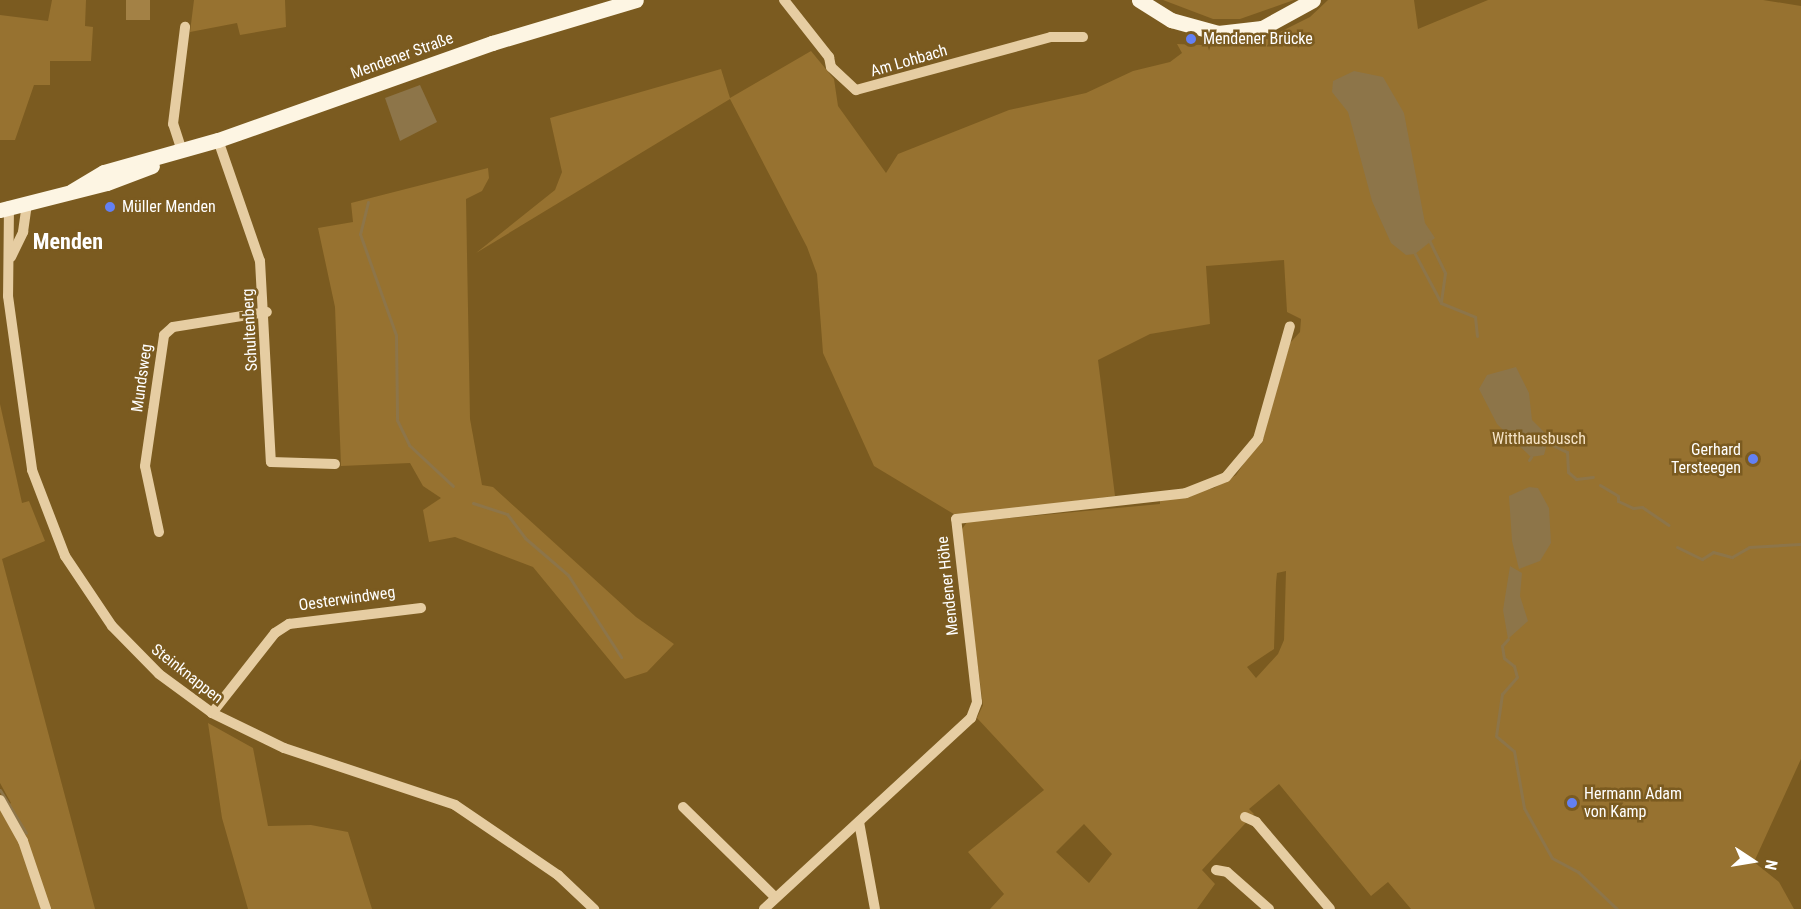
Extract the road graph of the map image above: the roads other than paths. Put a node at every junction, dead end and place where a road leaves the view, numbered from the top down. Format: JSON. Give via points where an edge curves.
{"nodes":[{"id":1,"x":636,"y":0,"type":"edge"},
{"id":2,"x":784,"y":0,"type":"edge"},
{"id":3,"x":1139,"y":0,"type":"edge"},
{"id":4,"x":1313,"y":0,"type":"edge"},
{"id":5,"x":185,"y":27,"type":"dead end"},
{"id":6,"x":1083,"y":37,"type":"dead end"},
{"id":7,"x":218,"y":140,"type":"junction"},
{"id":8,"x":182,"y":151,"type":"junction"},
{"id":9,"x":27,"y":204,"type":"junction"},
{"id":10,"x":3,"y":207,"type":"edge"},
{"id":11,"x":9,"y":260,"type":"junction"},
{"id":12,"x":4,"y":296,"type":"edge"},
{"id":13,"x":267,"y":312,"type":"junction"},
{"id":14,"x":1290,"y":326,"type":"dead end"},
{"id":15,"x":335,"y":464,"type":"dead end"},
{"id":16,"x":159,"y":532,"type":"dead end"},
{"id":17,"x":421,"y":608,"type":"dead end"},
{"id":18,"x":212,"y":713,"type":"junction"},
{"id":19,"x":0,"y":800,"type":"edge"},
{"id":20,"x":683,"y":807,"type":"dead end"},
{"id":21,"x":1245,"y":817,"type":"dead end"},
{"id":22,"x":859,"y":822,"type":"junction"},
{"id":23,"x":1216,"y":870,"type":"dead end"},
{"id":24,"x":775,"y":897,"type":"junction"},
{"id":25,"x":46,"y":909,"type":"edge"},
{"id":26,"x":594,"y":909,"type":"edge"},
{"id":27,"x":764,"y":909,"type":"edge"},
{"id":28,"x":875,"y":909,"type":"edge"},
{"id":29,"x":1269,"y":909,"type":"edge"},
{"id":30,"x":1330,"y":909,"type":"edge"}],
"edges":[{"from":1,"to":7,"type":"main road","name":"Mendener Straße","via":[[492,44]]},
{"from":2,"to":6,"type":"street","name":"Am Lohbach","via":[[830,57],[831,67],[856,90],[1051,37]]},
{"from":3,"to":4,"type":"main road","via":[[1172,20],[1218,33],[1262,28]]},
{"from":5,"to":8,"type":"street","via":[[173,124]]},
{"from":7,"to":8,"type":"main road","name":"Mendener Straße"},
{"from":7,"to":13,"type":"street","name":"Schultenberg","via":[[249,219]]},
{"from":8,"to":9,"type":"main road","name":"Mendener Straße","via":[[104,172],[72,191]]},
{"from":9,"to":10,"type":"main road","name":"Mendener Straße"},
{"from":9,"to":11,"type":"street","name":"Steinknappen","via":[[23,232]]},
{"from":10,"to":11,"type":"street","name":"Steinknappen"},
{"from":11,"to":12,"type":"street","name":"Steinknappen"},
{"from":12,"to":18,"type":"street","name":"Steinknappen","via":[[25,439],[47,516],[65,556],[87,594],[132,647]]},
{"from":13,"to":15,"type":"street","name":"Schultenberg","via":[[271,462]]},
{"from":13,"to":16,"type":"street","name":"Mundsweg","via":[[173,327],[164,335],[145,466]]},
{"from":14,"to":22,"type":"street","name":"Mendener Höhe","via":[[1258,439],[1226,477],[1186,493],[956,519],[975,709]]},
{"from":17,"to":18,"type":"street","name":"Oesterwindweg","via":[[289,624],[275,633]]},
{"from":18,"to":26,"type":"street","name":"Steinknappen","via":[[284,748],[455,805],[558,875]]},
{"from":19,"to":25,"type":"street","via":[[23,841]]},
{"from":20,"to":24,"type":"street"},
{"from":21,"to":30,"type":"street","via":[[1256,822]]},
{"from":22,"to":24,"type":"street","name":"Mendener Höhe"},
{"from":22,"to":28,"type":"street"},
{"from":23,"to":29,"type":"street","via":[[1227,872]]},
{"from":24,"to":27,"type":"street","name":"Mendener Höhe"}]}
